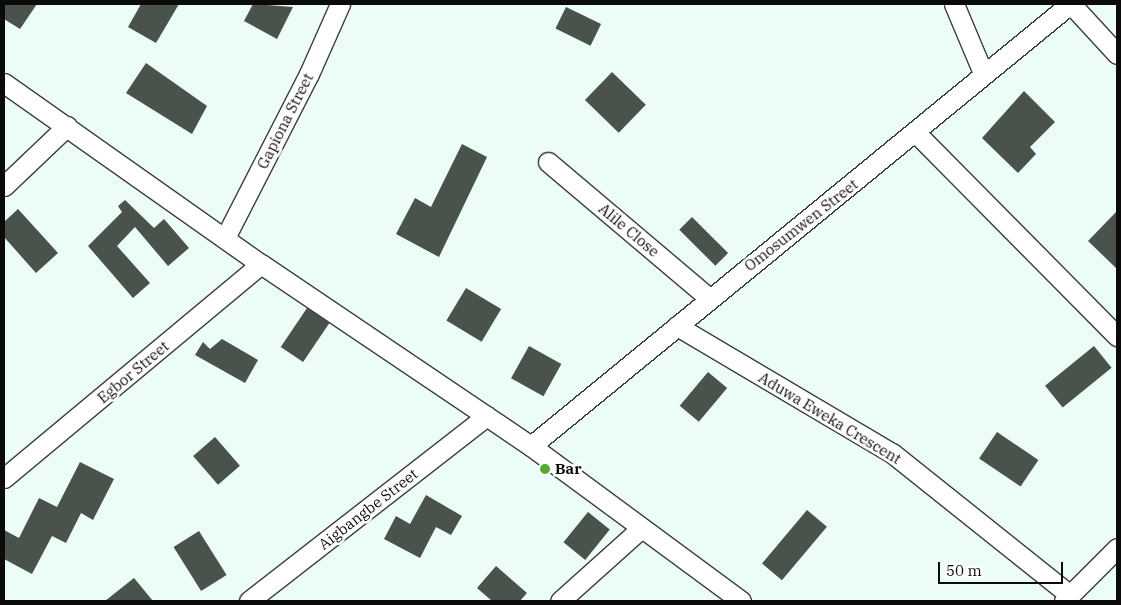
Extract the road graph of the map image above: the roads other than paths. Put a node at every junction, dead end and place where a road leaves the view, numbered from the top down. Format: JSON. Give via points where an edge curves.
{"nodes":[{"id":1,"x":340,"y":4,"type":"edge"},
{"id":2,"x":954,"y":4,"type":"edge"},
{"id":3,"x":1070,"y":4,"type":"edge"},
{"id":4,"x":1117,"y":54,"type":"edge"},
{"id":5,"x":983,"y":73,"type":"junction"},
{"id":6,"x":4,"y":83,"type":"edge"},
{"id":7,"x":67,"y":126,"type":"junction"},
{"id":8,"x":916,"y":133,"type":"junction"},
{"id":9,"x":548,"y":162,"type":"dead end"},
{"id":10,"x":4,"y":186,"type":"edge"},
{"id":11,"x":226,"y":236,"type":"junction"},
{"id":12,"x":261,"y":264,"type":"junction"},
{"id":13,"x":709,"y":298,"type":"junction"},
{"id":14,"x":677,"y":326,"type":"junction"},
{"id":15,"x":1117,"y":336,"type":"edge"},
{"id":16,"x":487,"y":416,"type":"junction"},
{"id":17,"x":531,"y":446,"type":"junction"},
{"id":18,"x":4,"y":478,"type":"edge"},
{"id":19,"x":639,"y":530,"type":"junction"},
{"id":20,"x":1117,"y":548,"type":"edge"},
{"id":21,"x":1067,"y":598,"type":"edge"},
{"id":22,"x":249,"y":601,"type":"edge"},
{"id":23,"x":560,"y":601,"type":"edge"},
{"id":24,"x":741,"y":601,"type":"edge"}],
"edges":[{"from":1,"to":11,"type":"street","name":"Gapiona Street","via":[[309,74]]},
{"from":2,"to":5,"type":"street"},
{"from":3,"to":4,"type":"street"},
{"from":3,"to":5,"type":"street","name":"Omosumwen Street"},
{"from":5,"to":8,"type":"street","name":"Omosumwen Street"},
{"from":6,"to":7,"type":"street"},
{"from":7,"to":10,"type":"street"},
{"from":7,"to":11,"type":"street"},
{"from":8,"to":13,"type":"street","name":"Omosumwen Street"},
{"from":8,"to":15,"type":"street"},
{"from":9,"to":13,"type":"street","name":"Alile Close"},
{"from":11,"to":12,"type":"street"},
{"from":12,"to":16,"type":"street"},
{"from":12,"to":18,"type":"street","name":"Egbor Street"},
{"from":13,"to":14,"type":"street","name":"Omosumwen Street"},
{"from":14,"to":17,"type":"street","name":"Omosumwen Street"},
{"from":14,"to":21,"type":"street","name":"Aduwa Eweka Crescent","via":[[892,453]]},
{"from":16,"to":17,"type":"street"},
{"from":16,"to":22,"type":"street","name":"Aigbangbe Street"},
{"from":17,"to":19,"type":"street"},
{"from":19,"to":23,"type":"street"},
{"from":19,"to":24,"type":"street"},
{"from":20,"to":21,"type":"street"}]}
